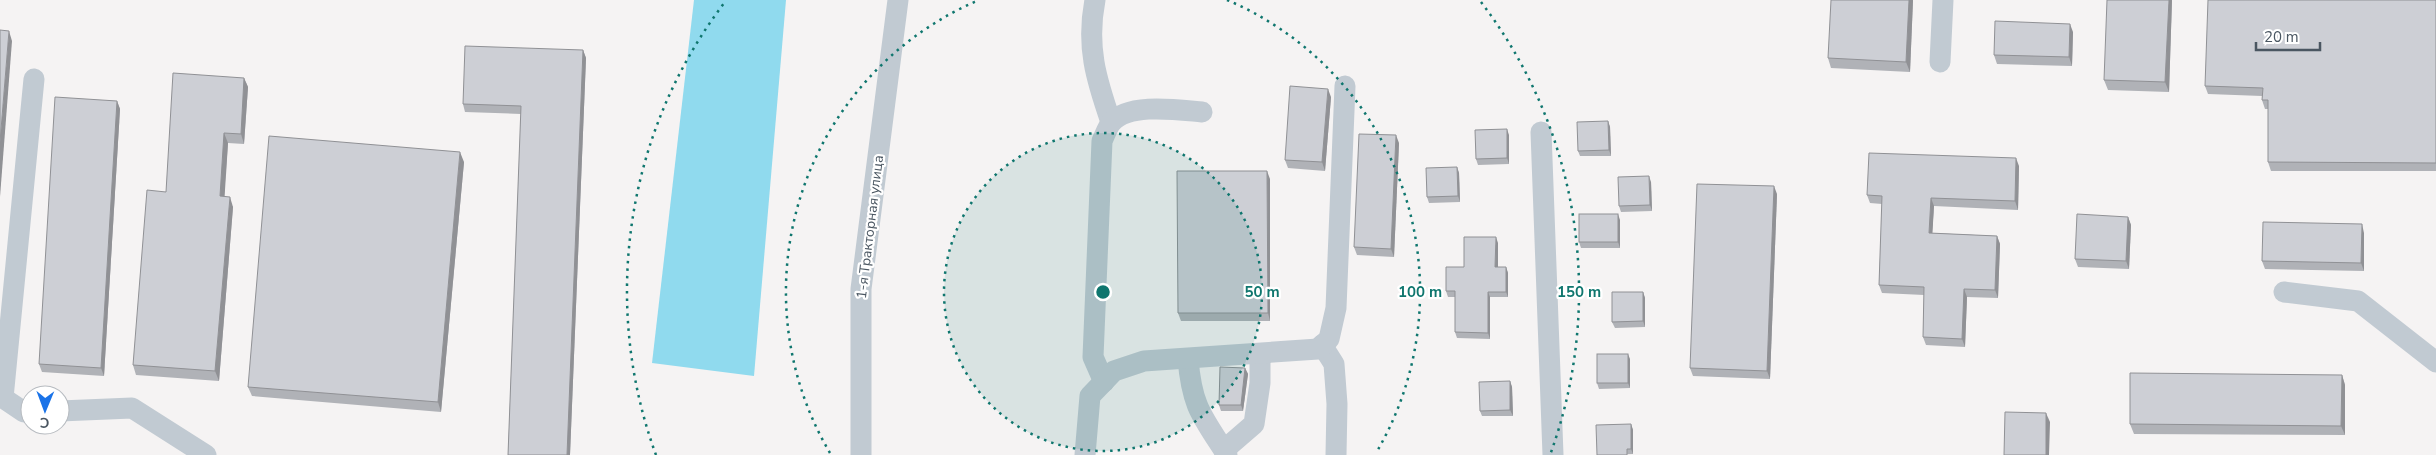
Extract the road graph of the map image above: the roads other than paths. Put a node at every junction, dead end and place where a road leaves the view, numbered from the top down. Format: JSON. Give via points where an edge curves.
{"nodes":[{"id":1,"x":898,"y":0,"type":"edge"},
{"id":2,"x":1095,"y":0,"type":"edge"},
{"id":3,"x":1942,"y":0,"type":"edge"},
{"id":4,"x":1940,"y":62,"type":"dead end"},
{"id":5,"x":34,"y":80,"type":"dead end"},
{"id":6,"x":1345,"y":86,"type":"dead end"},
{"id":7,"x":1202,"y":112,"type":"dead end"},
{"id":8,"x":1112,"y":122,"type":"junction"},
{"id":9,"x":1541,"y":132,"type":"dead end"},
{"id":10,"x":2284,"y":292,"type":"dead end"},
{"id":11,"x":1322,"y":346,"type":"junction"},
{"id":12,"x":1260,"y":355,"type":"junction"},
{"id":13,"x":1188,"y":359,"type":"junction"},
{"id":14,"x":2436,"y":362,"type":"edge"},
{"id":15,"x":1104,"y":382,"type":"junction"},
{"id":16,"x":20,"y":409,"type":"edge"},
{"id":17,"x":70,"y":411,"type":"edge"},
{"id":18,"x":1225,"y":453,"type":"edge"},
{"id":19,"x":206,"y":455,"type":"edge"},
{"id":20,"x":861,"y":455,"type":"edge"},
{"id":21,"x":1084,"y":455,"type":"edge"},
{"id":22,"x":1336,"y":455,"type":"edge"},
{"id":23,"x":1553,"y":455,"type":"edge"}],
"edges":[{"from":1,"to":20,"type":"street","name":"1-я Тракторная улица","via":[[861,289]]},
{"from":2,"to":8,"type":"street","via":[[1092,54],[1096,78]]},
{"from":3,"to":4,"type":"street"},
{"from":5,"to":16,"type":"street","via":[[3,398]]},
{"from":6,"to":11,"type":"street","via":[[1336,308],[1329,339]]},
{"from":7,"to":8,"type":"street","via":[[1154,108],[1125,114]]},
{"from":8,"to":15,"type":"street","via":[[1102,140],[1093,357]]},
{"from":9,"to":23,"type":"street"},
{"from":10,"to":14,"type":"street","via":[[2358,301]]},
{"from":11,"to":12,"type":"street"},
{"from":11,"to":22,"type":"street","via":[[1334,364]]},
{"from":12,"to":13,"type":"street"},
{"from":12,"to":18,"type":"street","via":[[1254,424]]},
{"from":13,"to":15,"type":"street","via":[[1144,362],[1114,371]]},
{"from":13,"to":18,"type":"street","via":[[1194,400]]},
{"from":15,"to":21,"type":"street","via":[[1090,396]]},
{"from":17,"to":19,"type":"street","via":[[132,408]]}]}
